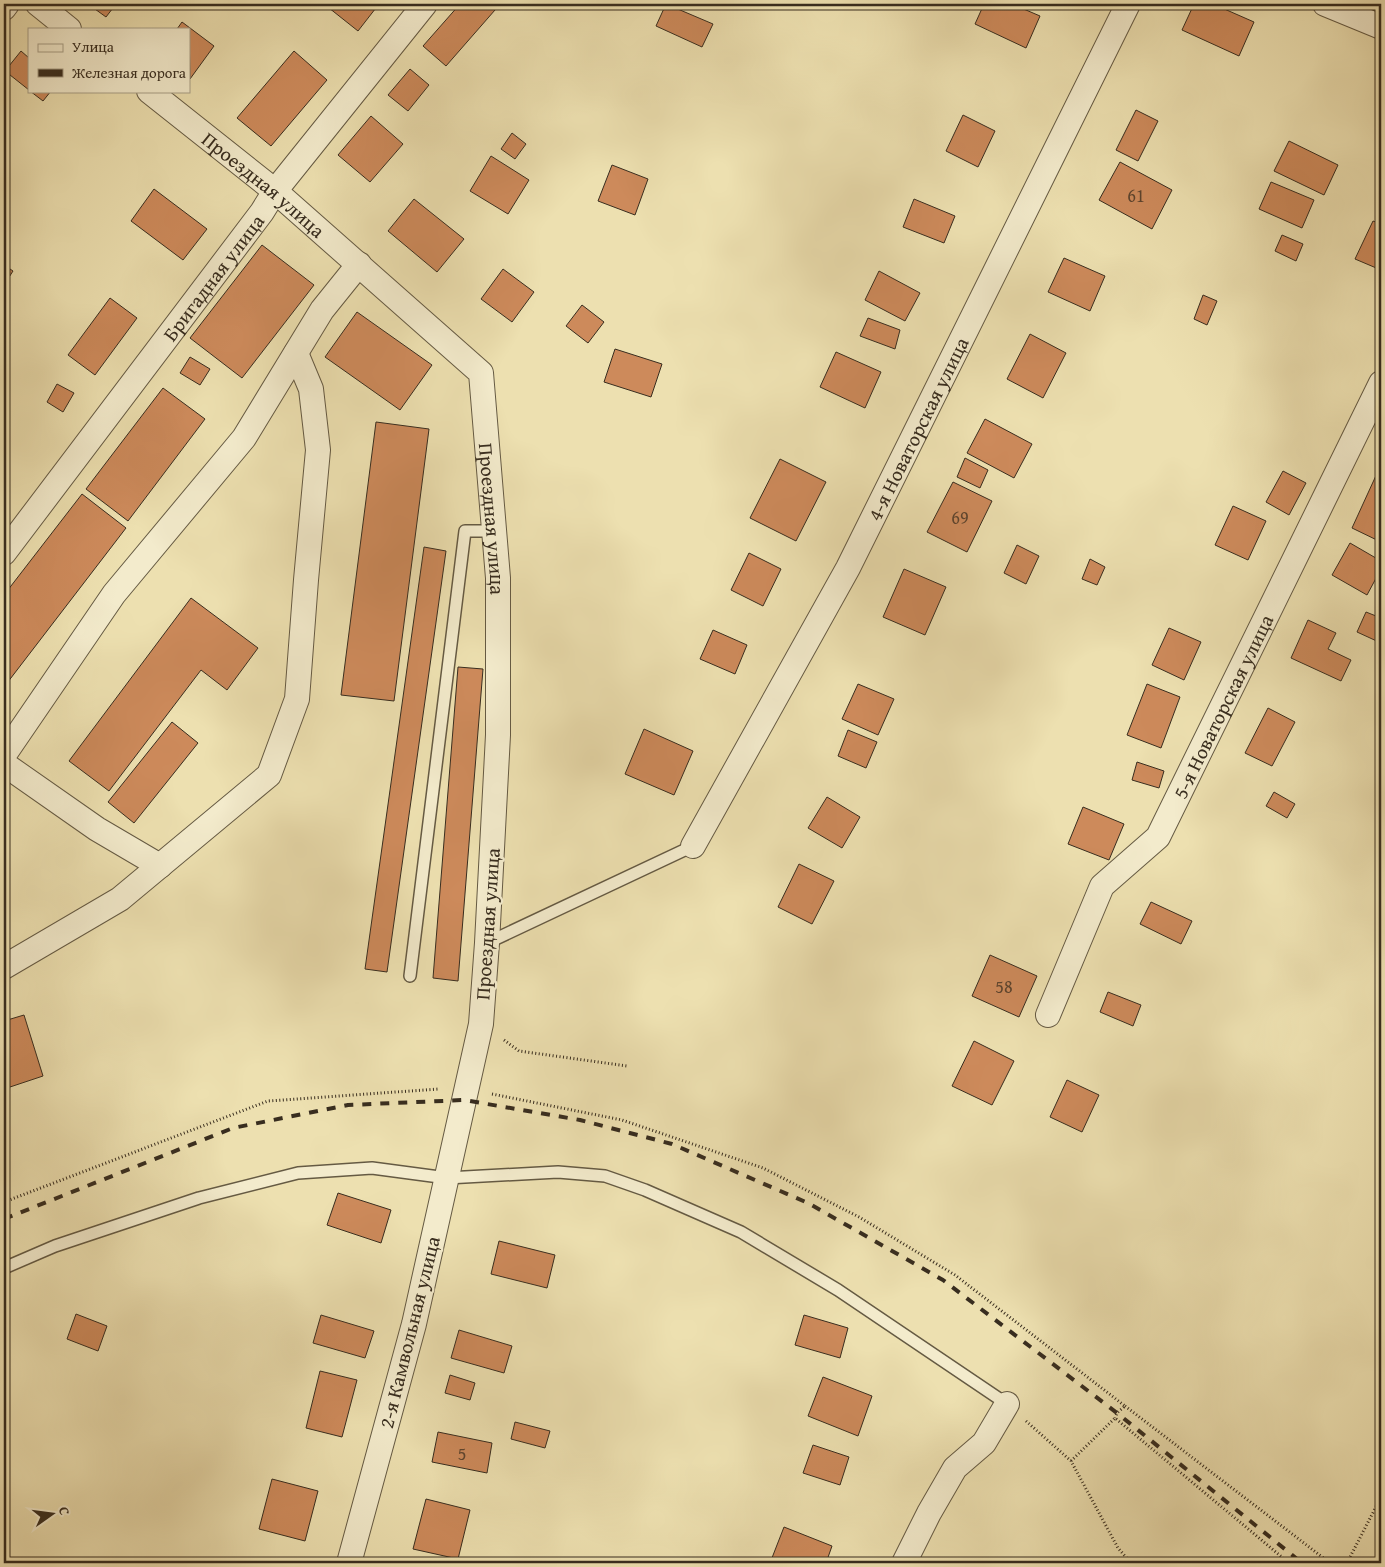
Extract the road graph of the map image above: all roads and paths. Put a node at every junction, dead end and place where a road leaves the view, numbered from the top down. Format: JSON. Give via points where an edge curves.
{"nodes":[{"id":1,"x":7,"y":4,"type":"edge"},
{"id":2,"x":38,"y":4,"type":"edge"},
{"id":3,"x":426,"y":4,"type":"edge"},
{"id":4,"x":1128,"y":4,"type":"edge"},
{"id":5,"x":1325,"y":4,"type":"edge"},
{"id":6,"x":4,"y":8,"type":"edge"},
{"id":7,"x":1381,"y":27,"type":"edge"},
{"id":8,"x":68,"y":28,"type":"edge"},
{"id":9,"x":149,"y":92,"type":"edge"},
{"id":10,"x":275,"y":191,"type":"junction"},
{"id":11,"x":359,"y":264,"type":"junction"},
{"id":12,"x":296,"y":353,"type":"junction"},
{"id":13,"x":1381,"y":383,"type":"edge"},
{"id":14,"x":494,"y":530,"type":"junction"},
{"id":15,"x":4,"y":553,"type":"edge"},
{"id":16,"x":4,"y":755,"type":"edge"},
{"id":17,"x":4,"y":764,"type":"edge"},
{"id":18,"x":693,"y":846,"type":"joint"},
{"id":19,"x":160,"y":866,"type":"junction"},
{"id":20,"x":487,"y":943,"type":"junction"},
{"id":21,"x":4,"y":967,"type":"edge"},
{"id":22,"x":410,"y":976,"type":"dead end"},
{"id":23,"x":1048,"y":1016,"type":"dead end"},
{"id":24,"x":481,"y":1024,"type":"junction"},
{"id":25,"x":626,"y":1066,"type":"dead end"},
{"id":26,"x":464,"y":1100,"type":"joint"},
{"id":27,"x":447,"y":1178,"type":"junction"},
{"id":28,"x":4,"y":1268,"type":"edge"},
{"id":29,"x":1007,"y":1404,"type":"junction"},
{"id":30,"x":1125,"y":1406,"type":"dead end"},
{"id":31,"x":1071,"y":1461,"type":"junction"},
{"id":32,"x":1381,"y":1497,"type":"edge"},
{"id":33,"x":350,"y":1563,"type":"edge"},
{"id":34,"x":904,"y":1563,"type":"edge"},
{"id":35,"x":1131,"y":1563,"type":"edge"},
{"id":36,"x":1289,"y":1563,"type":"edge"},
{"id":37,"x":1330,"y":1563,"type":"edge"},
{"id":38,"x":1347,"y":1563,"type":"edge"}],
"edges":[{"from":1,"to":6,"type":"street"},
{"from":2,"to":8,"type":"street"},
{"from":3,"to":10,"type":"street","name":"Бригадная улица"},
{"from":4,"to":18,"type":"street","name":"4-я Новаторская улица","via":[[848,568]]},
{"from":5,"to":7,"type":"street"},
{"from":9,"to":10,"type":"street","name":"Проездная улица"},
{"from":10,"to":11,"type":"street","name":"Проездная улица"},
{"from":10,"to":15,"type":"street","name":"Бригадная улица"},
{"from":11,"to":12,"type":"street","via":[[322,310]]},
{"from":11,"to":14,"type":"street","name":"Проездная улица","via":[[481,374]]},
{"from":12,"to":16,"type":"street","via":[[244,438],[114,594]]},
{"from":12,"to":19,"type":"street","via":[[311,389],[318,450],[297,700],[269,776]]},
{"from":13,"to":23,"type":"street","name":"5-я Новаторская улица","via":[[1158,837],[1102,886]]},
{"from":14,"to":20,"type":"street","name":"Проездная улица","via":[[498,578],[498,735]]},
{"from":14,"to":22,"type":"lane","via":[[465,531]]},
{"from":17,"to":19,"type":"street","via":[[97,829]]},
{"from":18,"to":20,"type":"lane"},
{"from":19,"to":21,"type":"street","via":[[120,899]]},
{"from":20,"to":24,"type":"street","name":"Проездная улица"},
{"from":24,"to":25,"type":"path","via":[[519,1051]]},
{"from":24,"to":26,"type":"street","name":"Проездная улица"},
{"from":26,"to":27,"type":"street","name":"2-я Камвольная улица"},
{"from":27,"to":28,"type":"lane","via":[[372,1168],[298,1173],[199,1198],[55,1246]]},
{"from":27,"to":29,"type":"lane","via":[[558,1172],[604,1176],[645,1190],[741,1232],[838,1290]]},
{"from":27,"to":33,"type":"street","name":"2-я Камвольная улица","via":[[414,1324]]},
{"from":29,"to":31,"type":"path"},
{"from":29,"to":34,"type":"street","via":[[984,1443],[955,1468]]},
{"from":30,"to":37,"type":"path"},
{"from":31,"to":35,"type":"path","via":[[1118,1548]]},
{"from":31,"to":36,"type":"path","via":[[1116,1418]]},
{"from":32,"to":38,"type":"path"}]}
